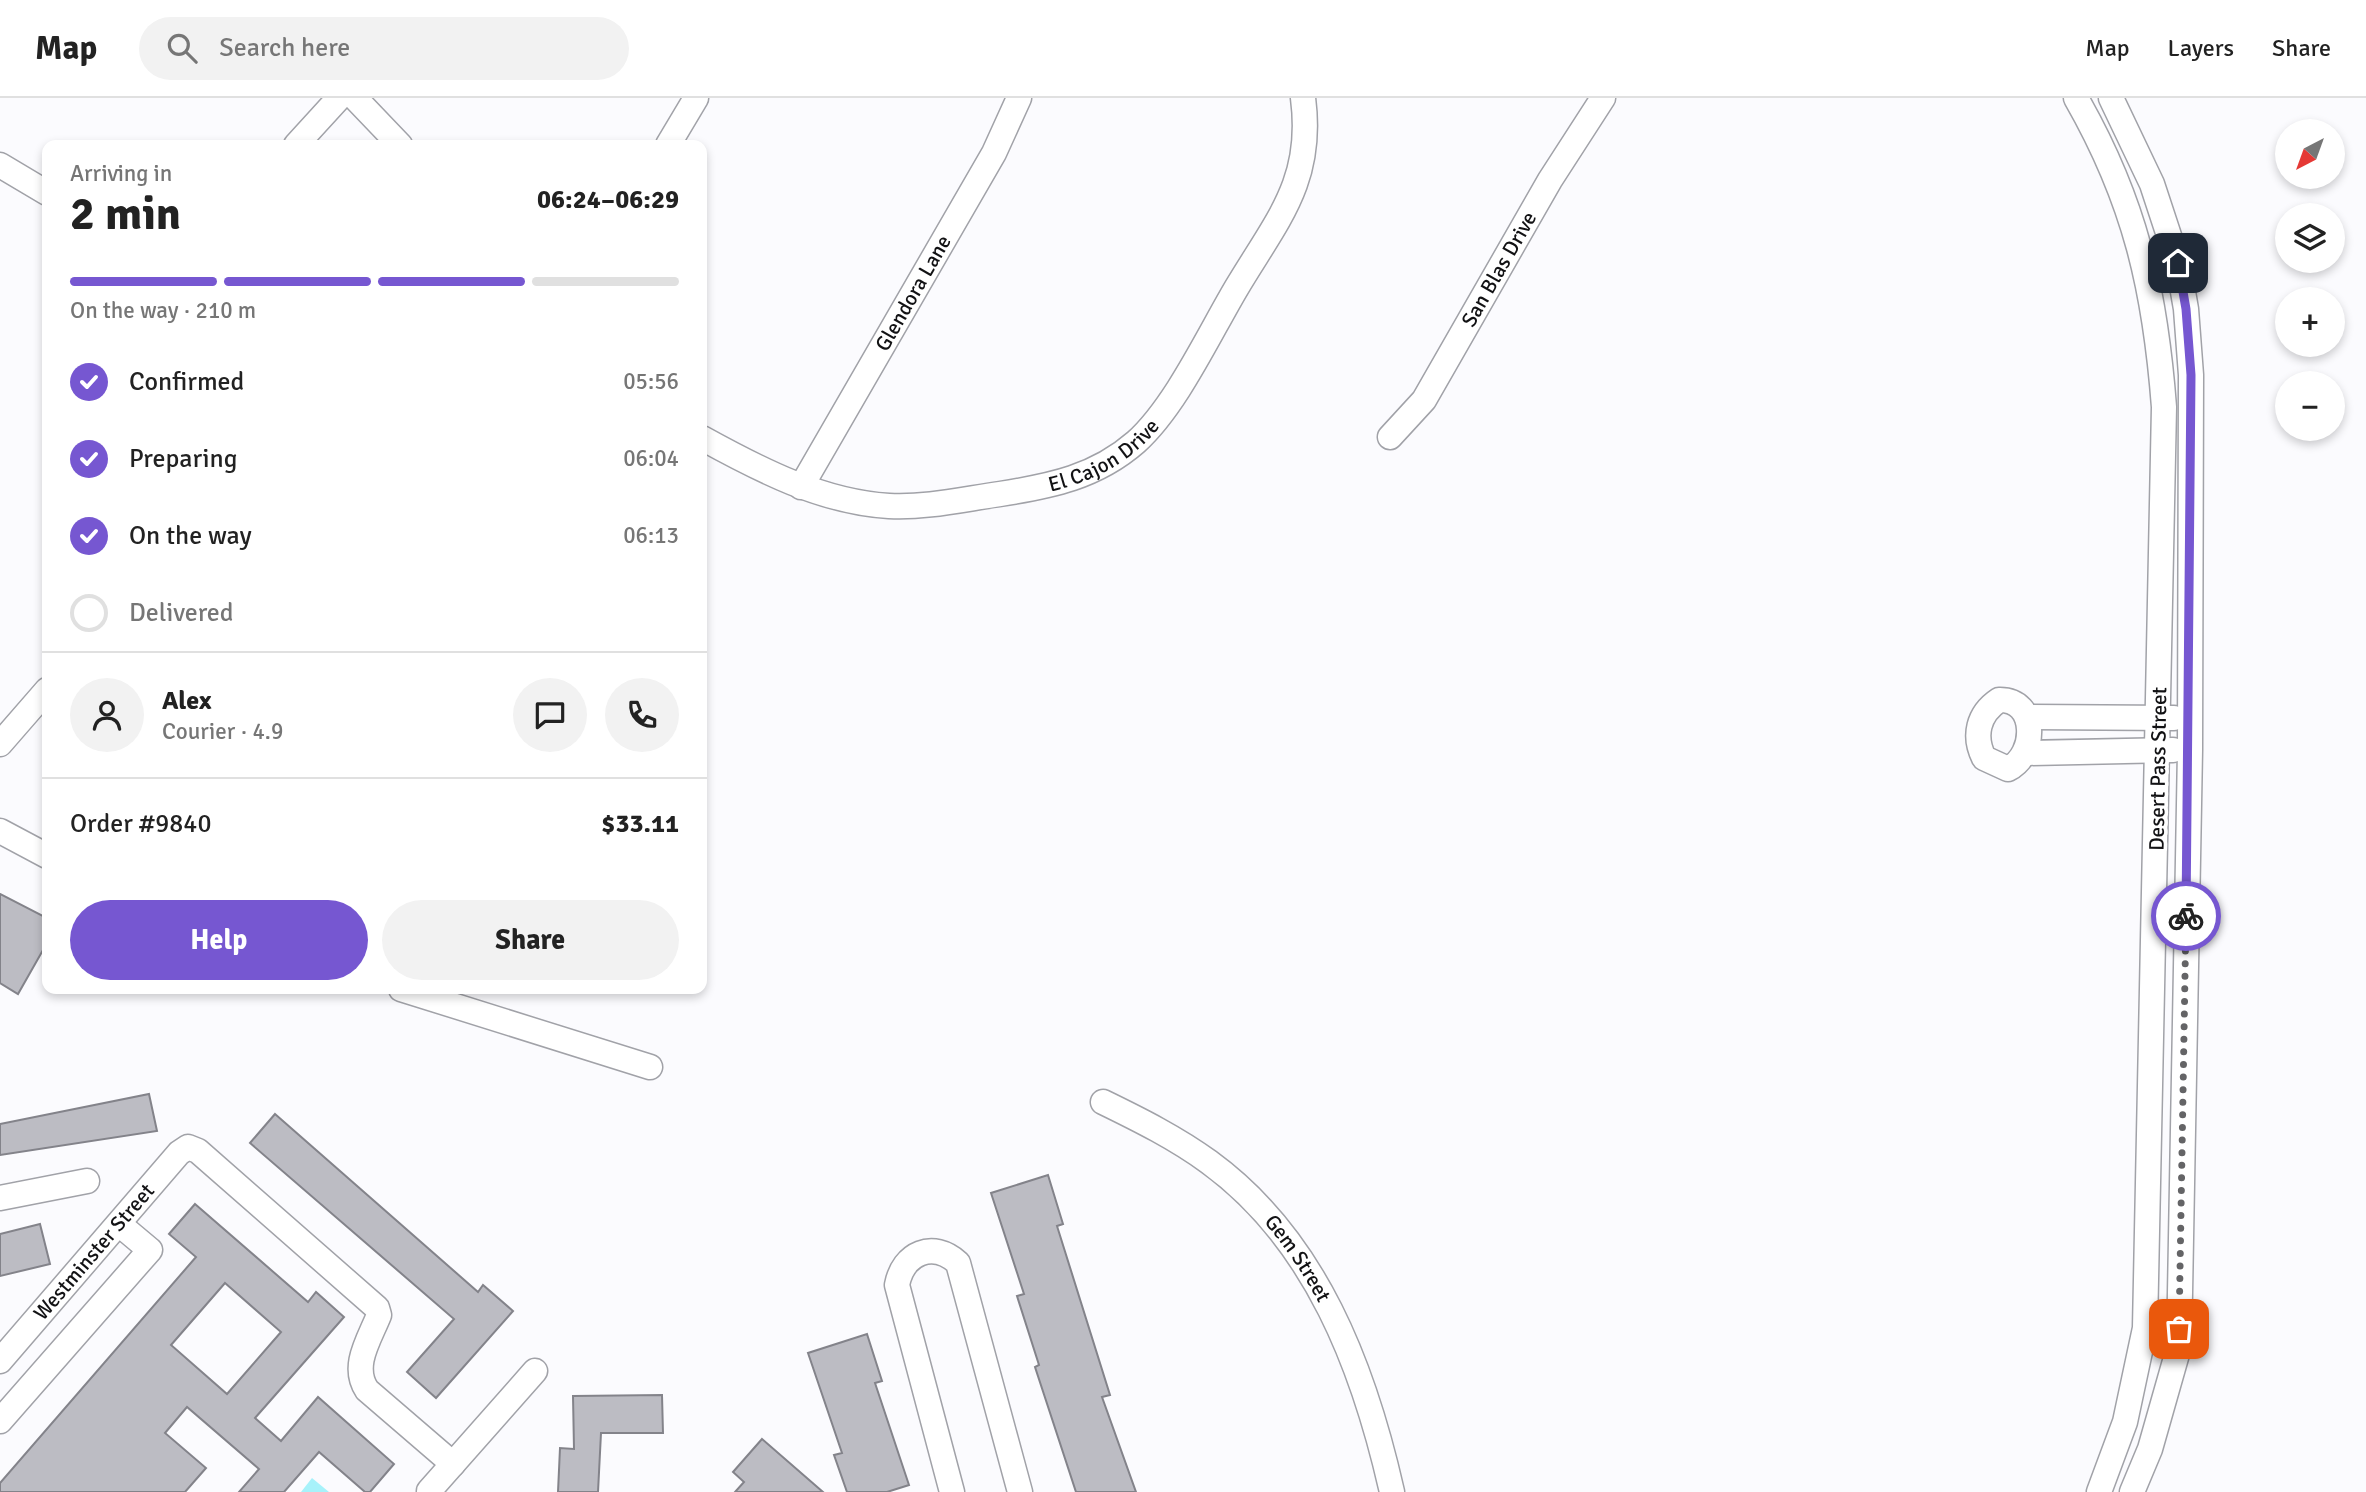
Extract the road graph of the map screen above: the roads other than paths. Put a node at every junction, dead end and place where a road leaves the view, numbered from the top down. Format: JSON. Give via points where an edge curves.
{"nodes":[{"id":1,"x":339,"y":98,"type":"edge"},
{"id":2,"x":355,"y":98,"type":"edge"},
{"id":3,"x":696,"y":98,"type":"edge"},
{"id":4,"x":1019,"y":98,"type":"edge"},
{"id":5,"x":1303,"y":98,"type":"edge"},
{"id":6,"x":1603,"y":98,"type":"edge"},
{"id":7,"x":2076,"y":98,"type":"edge"},
{"id":8,"x":2111,"y":98,"type":"edge"},
{"id":9,"x":301,"y":140,"type":"edge"},
{"id":10,"x":395,"y":140,"type":"edge"},
{"id":11,"x":671,"y":140,"type":"edge"},
{"id":12,"x":0,"y":165,"type":"edge"},
{"id":13,"x":42,"y":189,"type":"edge"},
{"id":14,"x":2178,"y":263,"type":"junction"},
{"id":15,"x":2147,"y":271,"type":"junction"},
{"id":16,"x":1390,"y":437,"type":"dead end"},
{"id":17,"x":707,"y":440,"type":"edge"},
{"id":18,"x":801,"y":487,"type":"junction"},
{"id":19,"x":42,"y":696,"type":"edge"},
{"id":20,"x":2027,"y":717,"type":"junction"},
{"id":21,"x":2159,"y":717,"type":"junction"},
{"id":22,"x":2189,"y":718,"type":"junction"},
{"id":23,"x":0,"y":744,"type":"edge"},
{"id":24,"x":2190,"y":750,"type":"junction"},
{"id":25,"x":2159,"y":751,"type":"junction"},
{"id":26,"x":2026,"y":753,"type":"junction"},
{"id":27,"x":0,"y":831,"type":"edge"},
{"id":28,"x":42,"y":853,"type":"edge"},
{"id":29,"x":436,"y":994,"type":"edge"},
{"id":30,"x":650,"y":1067,"type":"dead end"},
{"id":31,"x":1103,"y":1102,"type":"dead end"},
{"id":32,"x":87,"y":1181,"type":"dead end"},
{"id":33,"x":0,"y":1198,"type":"edge"},
{"id":34,"x":119,"y":1224,"type":"junction"},
{"id":35,"x":2146,"y":1328,"type":"junction"},
{"id":36,"x":2179,"y":1329,"type":"junction"},
{"id":37,"x":0,"y":1361,"type":"edge"},
{"id":38,"x":535,"y":1371,"type":"dead end"},
{"id":39,"x":0,"y":1421,"type":"edge"},
{"id":40,"x":453,"y":1464,"type":"junction"},
{"id":41,"x":429,"y":1491,"type":"edge"},
{"id":42,"x":952,"y":1492,"type":"edge"},
{"id":43,"x":1020,"y":1492,"type":"edge"},
{"id":44,"x":1392,"y":1492,"type":"edge"},
{"id":45,"x":2099,"y":1492,"type":"edge"},
{"id":46,"x":2132,"y":1492,"type":"edge"}],
"edges":[{"from":1,"to":9,"type":"street"},
{"from":2,"to":10,"type":"street"},
{"from":3,"to":11,"type":"street"},
{"from":4,"to":18,"type":"street","name":"Glendora Lane","via":[[994,153]]},
{"from":5,"to":18,"type":"street","name":"El Cajon Drive","via":[[1306,148],[1290,198],[1166,407],[1136,442],[1107,464],[1055,485],[929,505],[869,503]]},
{"from":6,"to":16,"type":"street","name":"San Blas Drive","via":[[1550,180],[1424,400]]},
{"from":7,"to":15,"type":"street","name":"Desert Pass Street","via":[[2129,206]]},
{"from":8,"to":14,"type":"street","name":"Desert Pass Street","via":[[2152,184]]},
{"from":12,"to":13,"type":"street"},
{"from":14,"to":15,"type":"street"},
{"from":14,"to":22,"type":"street","name":"Desert Pass Street","via":[[2191,375]]},
{"from":15,"to":21,"type":"street","name":"Desert Pass Street","via":[[2164,407]]},
{"from":17,"to":18,"type":"street","name":"El Cajon Drive"},
{"from":19,"to":23,"type":"street"},
{"from":20,"to":21,"type":"street"},
{"from":20,"to":26,"type":"street"},
{"from":20,"to":26,"type":"street","via":[[2013,700],[1999,700],[1988,707],[1977,738],[1984,758],[1995,766],[2008,769],[2019,764]]},
{"from":21,"to":22,"type":"street"},
{"from":21,"to":25,"type":"street","name":"Desert Pass Street"},
{"from":22,"to":24,"type":"street","name":"Desert Pass Street"},
{"from":24,"to":25,"type":"street"},
{"from":24,"to":36,"type":"street","name":"Desert Pass Street"},
{"from":25,"to":26,"type":"street"},
{"from":25,"to":35,"type":"street","name":"Desert Pass Street"},
{"from":27,"to":28,"type":"street"},
{"from":29,"to":30,"type":"street"},
{"from":31,"to":44,"type":"street","name":"Gem Street","via":[[1167,1134],[1212,1164],[1270,1219],[1304,1262],[1338,1323],[1362,1383]]},
{"from":32,"to":33,"type":"street"},
{"from":34,"to":37,"type":"street","name":"Westminster Street"},
{"from":34,"to":39,"type":"street","via":[[150,1250]]},
{"from":34,"to":40,"type":"street","name":"Westminster Street","via":[[180,1153],[188,1147],[198,1152],[377,1308],[379,1315],[358,1369],[360,1379],[366,1390]]},
{"from":35,"to":36,"type":"street"},
{"from":35,"to":45,"type":"street","name":"Desert Pass Street","via":[[2125,1422]]},
{"from":36,"to":46,"type":"street","name":"Desert Pass Street","via":[[2179,1347],[2150,1449]]},
{"from":38,"to":40,"type":"street"},
{"from":40,"to":41,"type":"street"},
{"from":42,"to":43,"type":"street","via":[[897,1284],[904,1265],[921,1252],[947,1253],[958,1263]]}]}
